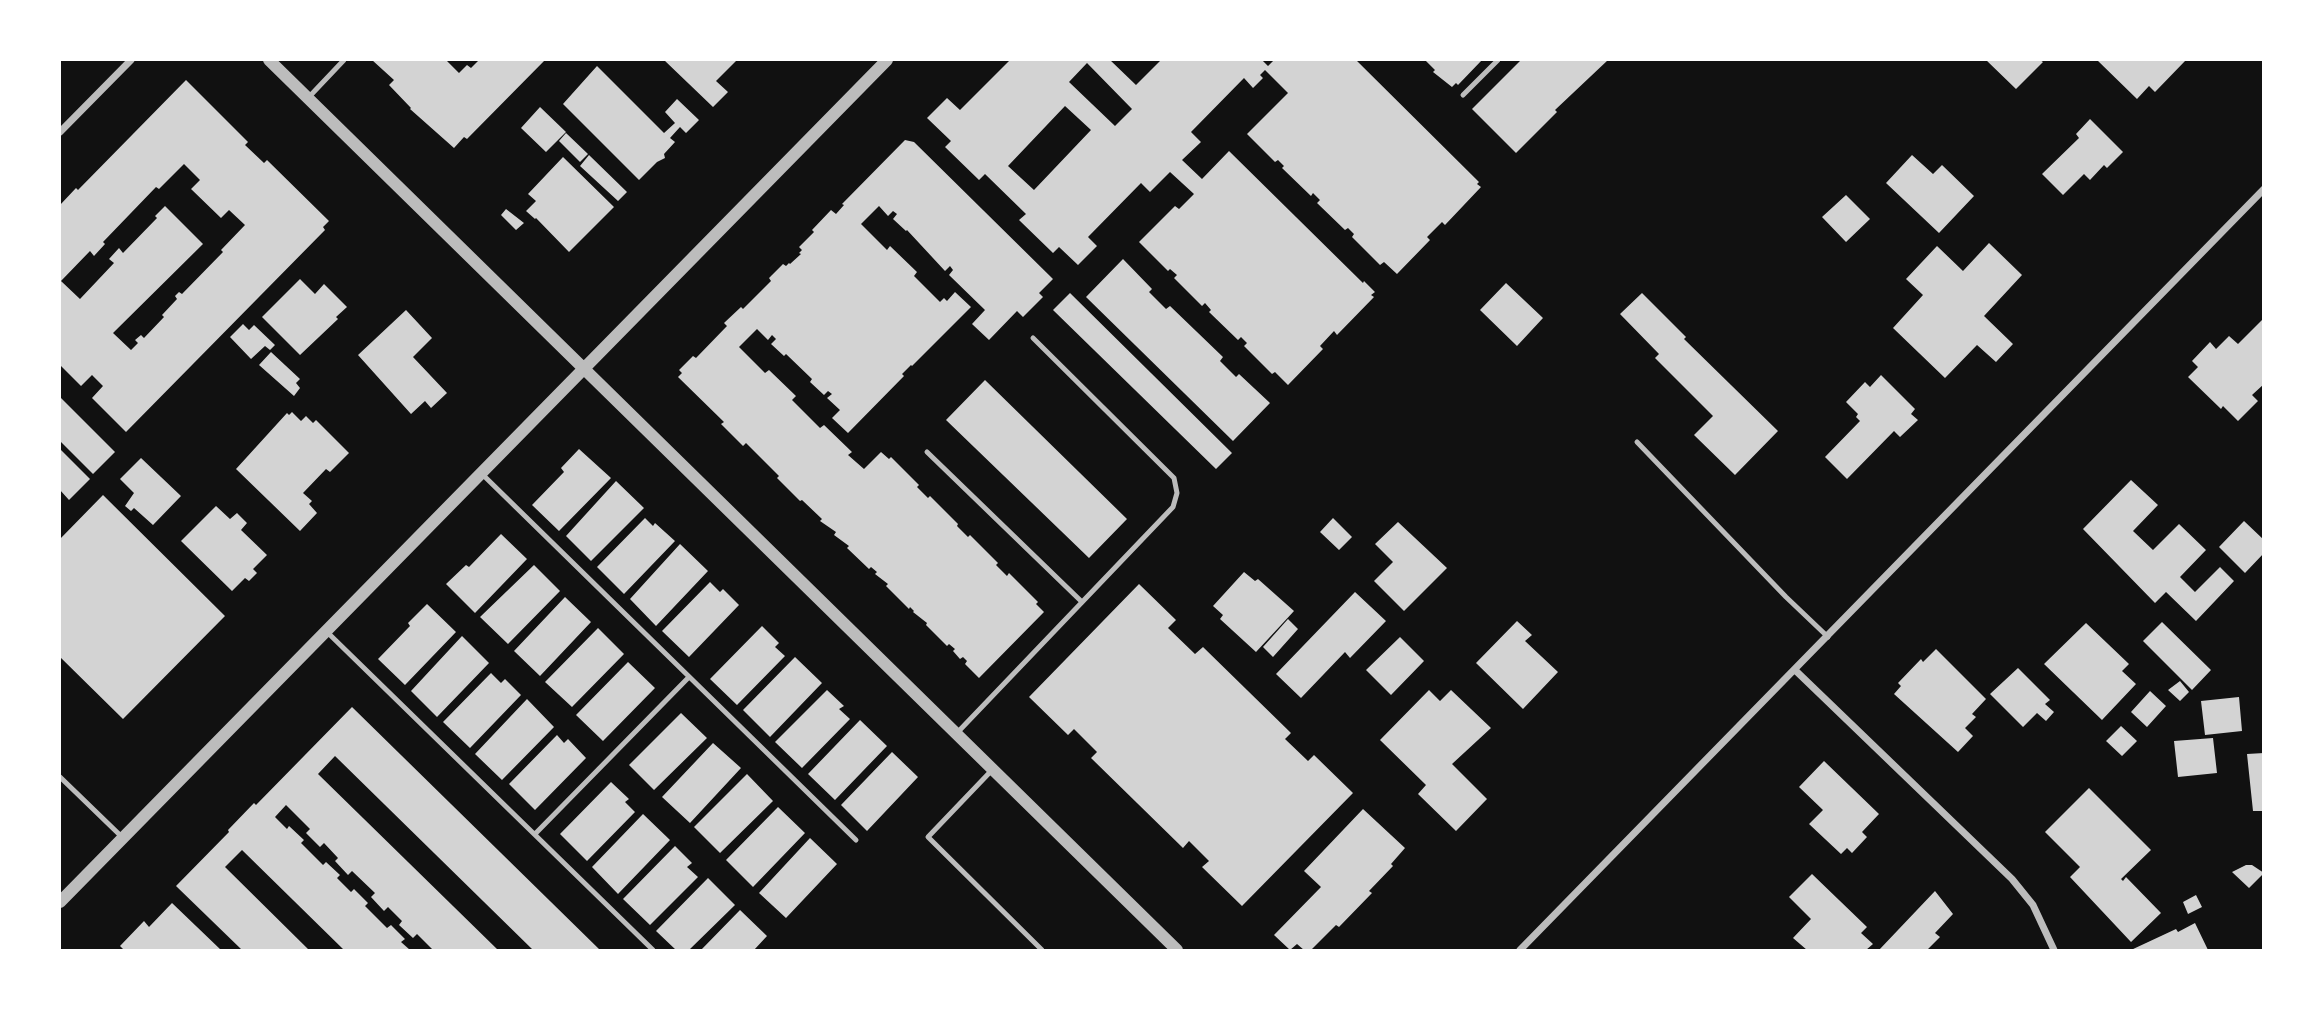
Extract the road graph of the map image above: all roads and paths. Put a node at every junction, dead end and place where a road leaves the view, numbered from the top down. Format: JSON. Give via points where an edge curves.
{"nodes":[{"id":1,"x":131,"y":60,"type":"edge"},
{"id":2,"x":269,"y":60,"type":"edge"},
{"id":3,"x":344,"y":60,"type":"edge"},
{"id":4,"x":887,"y":60,"type":"edge"},
{"id":5,"x":1498,"y":60,"type":"edge"},
{"id":6,"x":1463,"y":95,"type":"dead end"},
{"id":7,"x":308,"y":97,"type":"junction"},
{"id":8,"x":60,"y":132,"type":"edge"},
{"id":9,"x":2263,"y":189,"type":"edge"},
{"id":10,"x":1033,"y":338,"type":"dead end"},
{"id":11,"x":584,"y":369,"type":"junction"},
{"id":12,"x":1637,"y":442,"type":"dead end"},
{"id":13,"x":927,"y":452,"type":"dead end"},
{"id":14,"x":481,"y":473,"type":"junction"},
{"id":15,"x":1083,"y":602,"type":"junction"},
{"id":16,"x":326,"y":631,"type":"junction"},
{"id":17,"x":1828,"y":637,"type":"junction"},
{"id":18,"x":1796,"y":670,"type":"junction"},
{"id":19,"x":690,"y":677,"type":"junction"},
{"id":20,"x":956,"y":734,"type":"junction"},
{"id":21,"x":993,"y":769,"type":"junction"},
{"id":22,"x":60,"y":777,"type":"edge"},
{"id":23,"x":535,"y":834,"type":"junction"},
{"id":24,"x":123,"y":838,"type":"junction"},
{"id":25,"x":856,"y":839,"type":"dead end"},
{"id":26,"x":60,"y":902,"type":"edge"},
{"id":27,"x":653,"y":950,"type":"edge"},
{"id":28,"x":1042,"y":950,"type":"edge"},
{"id":29,"x":1177,"y":950,"type":"edge"},
{"id":30,"x":1520,"y":950,"type":"edge"},
{"id":31,"x":2054,"y":950,"type":"edge"}],
"edges":[{"from":1,"to":8,"type":"street"},
{"from":2,"to":7,"type":"street"},
{"from":3,"to":7,"type":"lane"},
{"from":4,"to":11,"type":"street"},
{"from":5,"to":6,"type":"lane"},
{"from":7,"to":11,"type":"street"},
{"from":9,"to":17,"type":"street"},
{"from":10,"to":15,"type":"lane","via":[[1174,478],[1177,493],[1173,507]]},
{"from":11,"to":14,"type":"street"},
{"from":11,"to":20,"type":"street"},
{"from":12,"to":17,"type":"lane"},
{"from":13,"to":15,"type":"lane"},
{"from":14,"to":16,"type":"street"},
{"from":14,"to":19,"type":"lane"},
{"from":15,"to":20,"type":"lane"},
{"from":16,"to":23,"type":"lane"},
{"from":16,"to":24,"type":"street"},
{"from":17,"to":18,"type":"street"},
{"from":18,"to":30,"type":"street"},
{"from":18,"to":31,"type":"street","via":[[2012,879],[2033,905]]},
{"from":19,"to":23,"type":"lane"},
{"from":19,"to":25,"type":"lane"},
{"from":20,"to":21,"type":"street"},
{"from":21,"to":28,"type":"lane","via":[[928,837]]},
{"from":21,"to":29,"type":"street"},
{"from":22,"to":24,"type":"lane"},
{"from":23,"to":27,"type":"lane"},
{"from":24,"to":26,"type":"street"}]}
